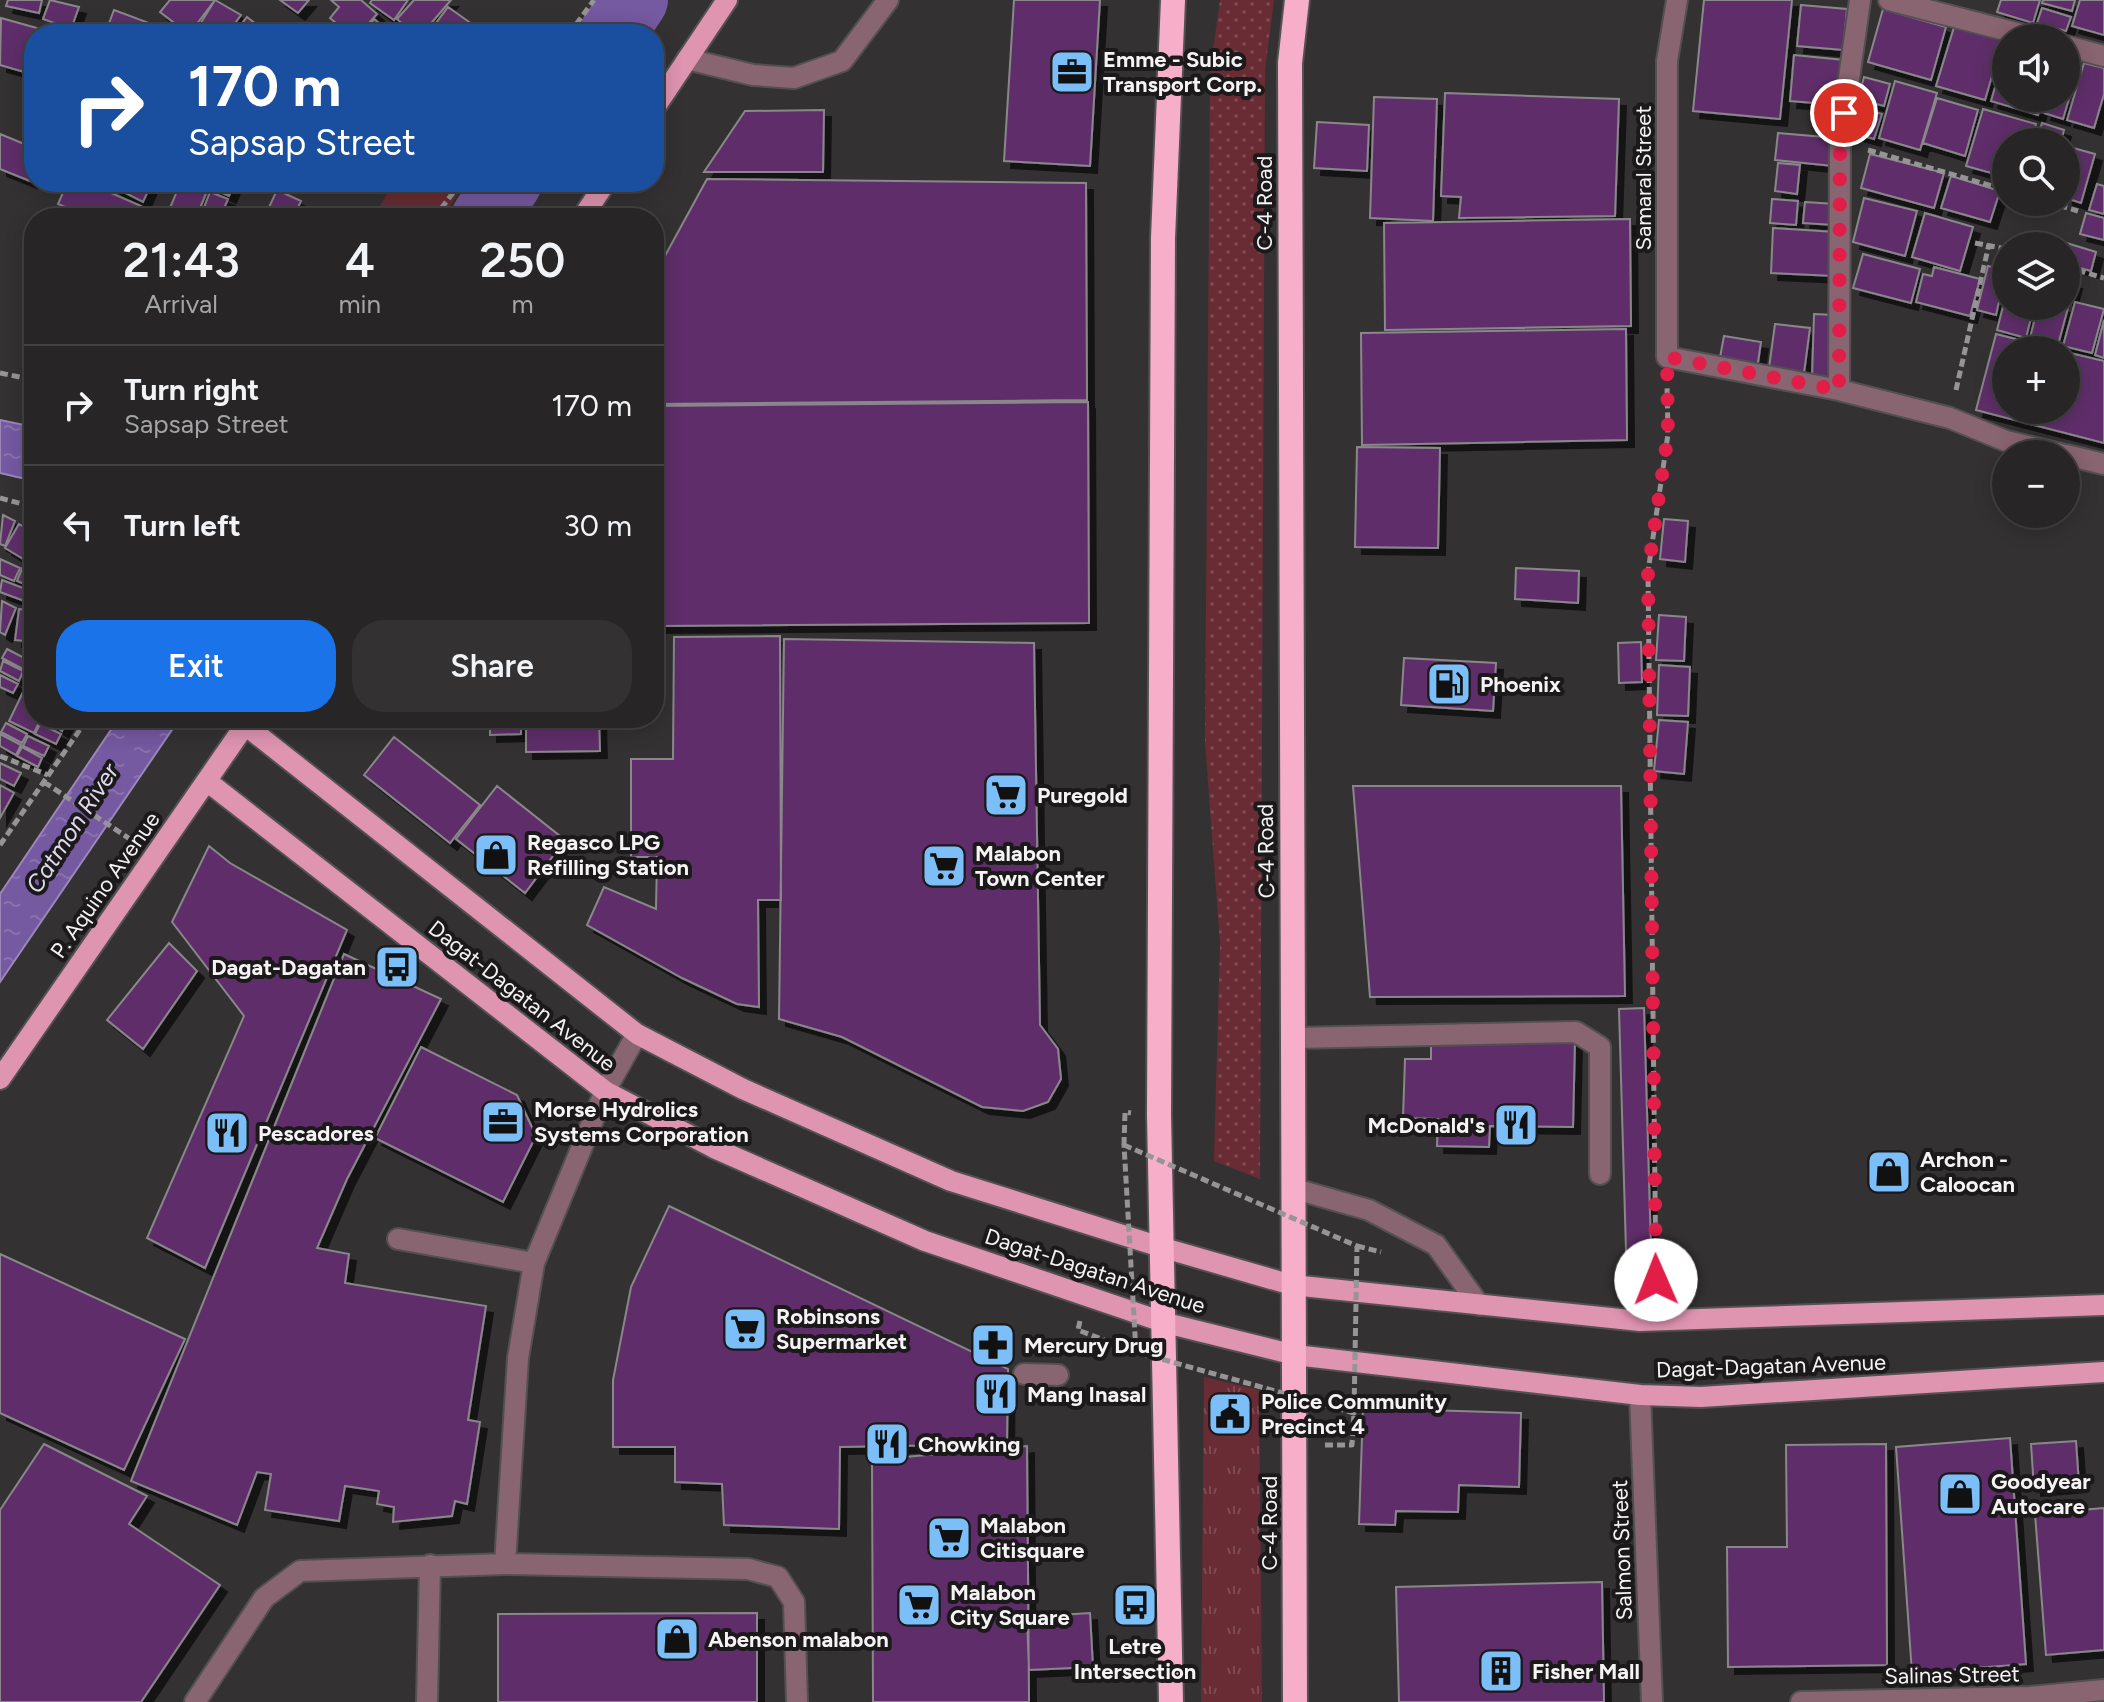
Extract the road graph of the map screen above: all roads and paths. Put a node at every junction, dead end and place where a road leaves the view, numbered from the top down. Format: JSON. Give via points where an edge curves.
{"nodes":[{"id":1,"x":594,"y":0,"type":"edge"},
{"id":2,"x":727,"y":0,"type":"edge"},
{"id":3,"x":888,"y":0,"type":"edge"},
{"id":4,"x":1173,"y":0,"type":"edge"},
{"id":5,"x":1297,"y":0,"type":"edge"},
{"id":6,"x":1677,"y":0,"type":"edge"},
{"id":7,"x":1860,"y":0,"type":"edge"},
{"id":8,"x":1889,"y":0,"type":"edge"},
{"id":9,"x":576,"y":24,"type":"edge"},
{"id":10,"x":1992,"y":27,"type":"edge"},
{"id":11,"x":2080,"y":50,"type":"edge"},
{"id":12,"x":2104,"y":56,"type":"edge"},
{"id":13,"x":687,"y":59,"type":"junction"},
{"id":14,"x":664,"y":94,"type":"edge"},
{"id":15,"x":1840,"y":142,"type":"junction"},
{"id":16,"x":1992,"y":186,"type":"edge"},
{"id":17,"x":1975,"y":243,"type":"dead end"},
{"id":18,"x":1989,"y":244,"type":"junction"},
{"id":19,"x":1992,"y":245,"type":"edge"},
{"id":20,"x":2080,"y":271,"type":"edge"},
{"id":21,"x":2104,"y":278,"type":"edge"},
{"id":22,"x":1667,"y":357,"type":"junction"},
{"id":23,"x":0,"y":373,"type":"edge"},
{"id":24,"x":24,"y":378,"type":"edge"},
{"id":25,"x":1839,"y":390,"type":"junction"},
{"id":26,"x":1950,"y":418,"type":"junction"},
{"id":27,"x":2004,"y":440,"type":"edge"},
{"id":28,"x":2080,"y":459,"type":"edge"},
{"id":29,"x":2104,"y":464,"type":"edge"},
{"id":30,"x":0,"y":498,"type":"edge"},
{"id":31,"x":24,"y":504,"type":"edge"},
{"id":32,"x":81,"y":728,"type":"edge"},
{"id":33,"x":243,"y":728,"type":"edge"},
{"id":34,"x":256,"y":728,"type":"edge"},
{"id":35,"x":0,"y":756,"type":"edge"},
{"id":36,"x":48,"y":775,"type":"junction"},
{"id":37,"x":44,"y":782,"type":"junction"},
{"id":38,"x":208,"y":782,"type":"junction"},
{"id":39,"x":0,"y":845,"type":"edge"},
{"id":40,"x":140,"y":846,"type":"dead end"},
{"id":41,"x":637,"y":1034,"type":"junction"},
{"id":42,"x":1295,"y":1038,"type":"junction"},
{"id":43,"x":0,"y":1079,"type":"edge"},
{"id":44,"x":605,"y":1091,"type":"junction"},
{"id":45,"x":1125,"y":1112,"type":"dead end"},
{"id":46,"x":1124,"y":1145,"type":"junction"},
{"id":47,"x":1600,"y":1174,"type":"dead end"},
{"id":48,"x":1295,"y":1189,"type":"junction"},
{"id":49,"x":398,"y":1239,"type":"dead end"},
{"id":50,"x":1357,"y":1246,"type":"junction"},
{"id":51,"x":1164,"y":1248,"type":"junction"},
{"id":52,"x":1364,"y":1248,"type":"dead end"},
{"id":53,"x":534,"y":1263,"type":"junction"},
{"id":54,"x":1292,"y":1285,"type":"junction"},
{"id":55,"x":1479,"y":1305,"type":"junction"},
{"id":56,"x":2104,"y":1305,"type":"edge"},
{"id":57,"x":1640,"y":1321,"type":"junction"},
{"id":58,"x":1166,"y":1323,"type":"junction"},
{"id":59,"x":1078,"y":1330,"type":"dead end"},
{"id":60,"x":1132,"y":1351,"type":"dead end"},
{"id":61,"x":1295,"y":1355,"type":"junction"},
{"id":62,"x":2104,"y":1372,"type":"edge"},
{"id":63,"x":1024,"y":1374,"type":"dead end"},
{"id":64,"x":1058,"y":1375,"type":"dead end"},
{"id":65,"x":1640,"y":1395,"type":"junction"},
{"id":66,"x":1353,"y":1415,"type":"junction"},
{"id":67,"x":1352,"y":1445,"type":"dead end"},
{"id":68,"x":505,"y":1564,"type":"junction"},
{"id":69,"x":430,"y":1565,"type":"junction"},
{"id":70,"x":2104,"y":1690,"type":"edge"},
{"id":71,"x":2030,"y":1700,"type":"edge"},
{"id":72,"x":195,"y":1702,"type":"edge"},
{"id":73,"x":427,"y":1702,"type":"edge"},
{"id":74,"x":797,"y":1702,"type":"edge"},
{"id":75,"x":1171,"y":1702,"type":"edge"},
{"id":76,"x":1295,"y":1702,"type":"edge"},
{"id":77,"x":1652,"y":1702,"type":"edge"},
{"id":78,"x":1801,"y":1702,"type":"edge"}],
"edges":[{"from":1,"to":9,"type":"path"},
{"from":2,"to":13,"type":"main road"},
{"from":3,"to":13,"type":"street","via":[[842,61],[794,78],[753,75]]},
{"from":4,"to":51,"type":"highway","via":[[1163,238],[1159,1115]]},
{"from":5,"to":42,"type":"highway","name":"C-4 Road","via":[[1290,63]]},
{"from":6,"to":22,"type":"street","name":"Samaral Street","via":[[1667,61]]},
{"from":7,"to":15,"type":"street"},
{"from":8,"to":10,"type":"street"},
{"from":11,"to":12,"type":"street"},
{"from":13,"to":14,"type":"main road"},
{"from":15,"to":16,"type":"path"},
{"from":15,"to":25,"type":"street"},
{"from":17,"to":18,"type":"path"},
{"from":18,"to":19,"type":"path"},
{"from":18,"to":26,"type":"path"},
{"from":20,"to":21,"type":"path"},
{"from":22,"to":25,"type":"street"},
{"from":22,"to":57,"type":"path","via":[[1668,434],[1648,572],[1656,1280]]},
{"from":23,"to":24,"type":"path"},
{"from":25,"to":26,"type":"street"},
{"from":26,"to":27,"type":"street"},
{"from":28,"to":29,"type":"street"},
{"from":30,"to":31,"type":"path"},
{"from":32,"to":36,"type":"path"},
{"from":33,"to":38,"type":"main road","name":"P. Aquino Avenue"},
{"from":34,"to":41,"type":"main road","name":"Dagat-Dagatan Avenue"},
{"from":35,"to":36,"type":"path"},
{"from":36,"to":37,"type":"path"},
{"from":37,"to":39,"type":"path"},
{"from":37,"to":40,"type":"path"},
{"from":38,"to":43,"type":"main road","name":"P. Aquino Avenue"},
{"from":38,"to":44,"type":"main road","name":"Dagat-Dagatan Avenue"},
{"from":41,"to":44,"type":"street"},
{"from":41,"to":51,"type":"main road","name":"Dagat-Dagatan Avenue","via":[[743,1089],[951,1181]]},
{"from":42,"to":47,"type":"street","via":[[1576,1032],[1591,1038],[1600,1047]]},
{"from":42,"to":48,"type":"highway","name":"C-4 Road"},
{"from":44,"to":53,"type":"street"},
{"from":44,"to":58,"type":"main road","name":"Dagat-Dagatan Avenue","via":[[714,1148],[925,1241]]},
{"from":45,"to":46,"type":"path","bridge":true},
{"from":46,"to":50,"type":"path","bridge":true},
{"from":46,"to":66,"type":"path","bridge":true,"via":[[1136,1352]]},
{"from":48,"to":54,"type":"highway","name":"C-4 Road"},
{"from":48,"to":55,"type":"street","via":[[1369,1210],[1436,1245]]},
{"from":49,"to":53,"type":"street"},
{"from":50,"to":52,"type":"path","bridge":true},
{"from":50,"to":66,"type":"path","bridge":true},
{"from":51,"to":54,"type":"main road","name":"Dagat-Dagatan Avenue"},
{"from":51,"to":58,"type":"highway"},
{"from":53,"to":68,"type":"street","via":[[518,1358]]},
{"from":54,"to":55,"type":"main road","name":"Dagat-Dagatan Avenue"},
{"from":54,"to":61,"type":"highway","name":"C-4 Road"},
{"from":55,"to":57,"type":"main road","name":"Dagat-Dagatan Avenue"},
{"from":56,"to":57,"type":"main road","name":"Dagat-Dagatan Avenue"},
{"from":58,"to":61,"type":"main road","name":"Dagat-Dagatan Avenue"},
{"from":58,"to":75,"type":"highway"},
{"from":59,"to":60,"type":"path"},
{"from":61,"to":65,"type":"main road","name":"Dagat-Dagatan Avenue"},
{"from":61,"to":76,"type":"highway","name":"C-4 Road"},
{"from":62,"to":65,"type":"main road","name":"Dagat-Dagatan Avenue","via":[[1701,1397]]},
{"from":63,"to":64,"type":"street"},
{"from":65,"to":77,"type":"street","name":"Salmon Street"},
{"from":66,"to":67,"type":"path"},
{"from":68,"to":69,"type":"street"},
{"from":68,"to":74,"type":"street","via":[[748,1569],[778,1577],[794,1602]]},
{"from":69,"to":72,"type":"street","via":[[300,1571],[264,1598]]},
{"from":69,"to":73,"type":"street"},
{"from":70,"to":71,"type":"street","name":"Salinas Street"},
{"from":71,"to":78,"type":"street","name":"Salinas Street"}]}
